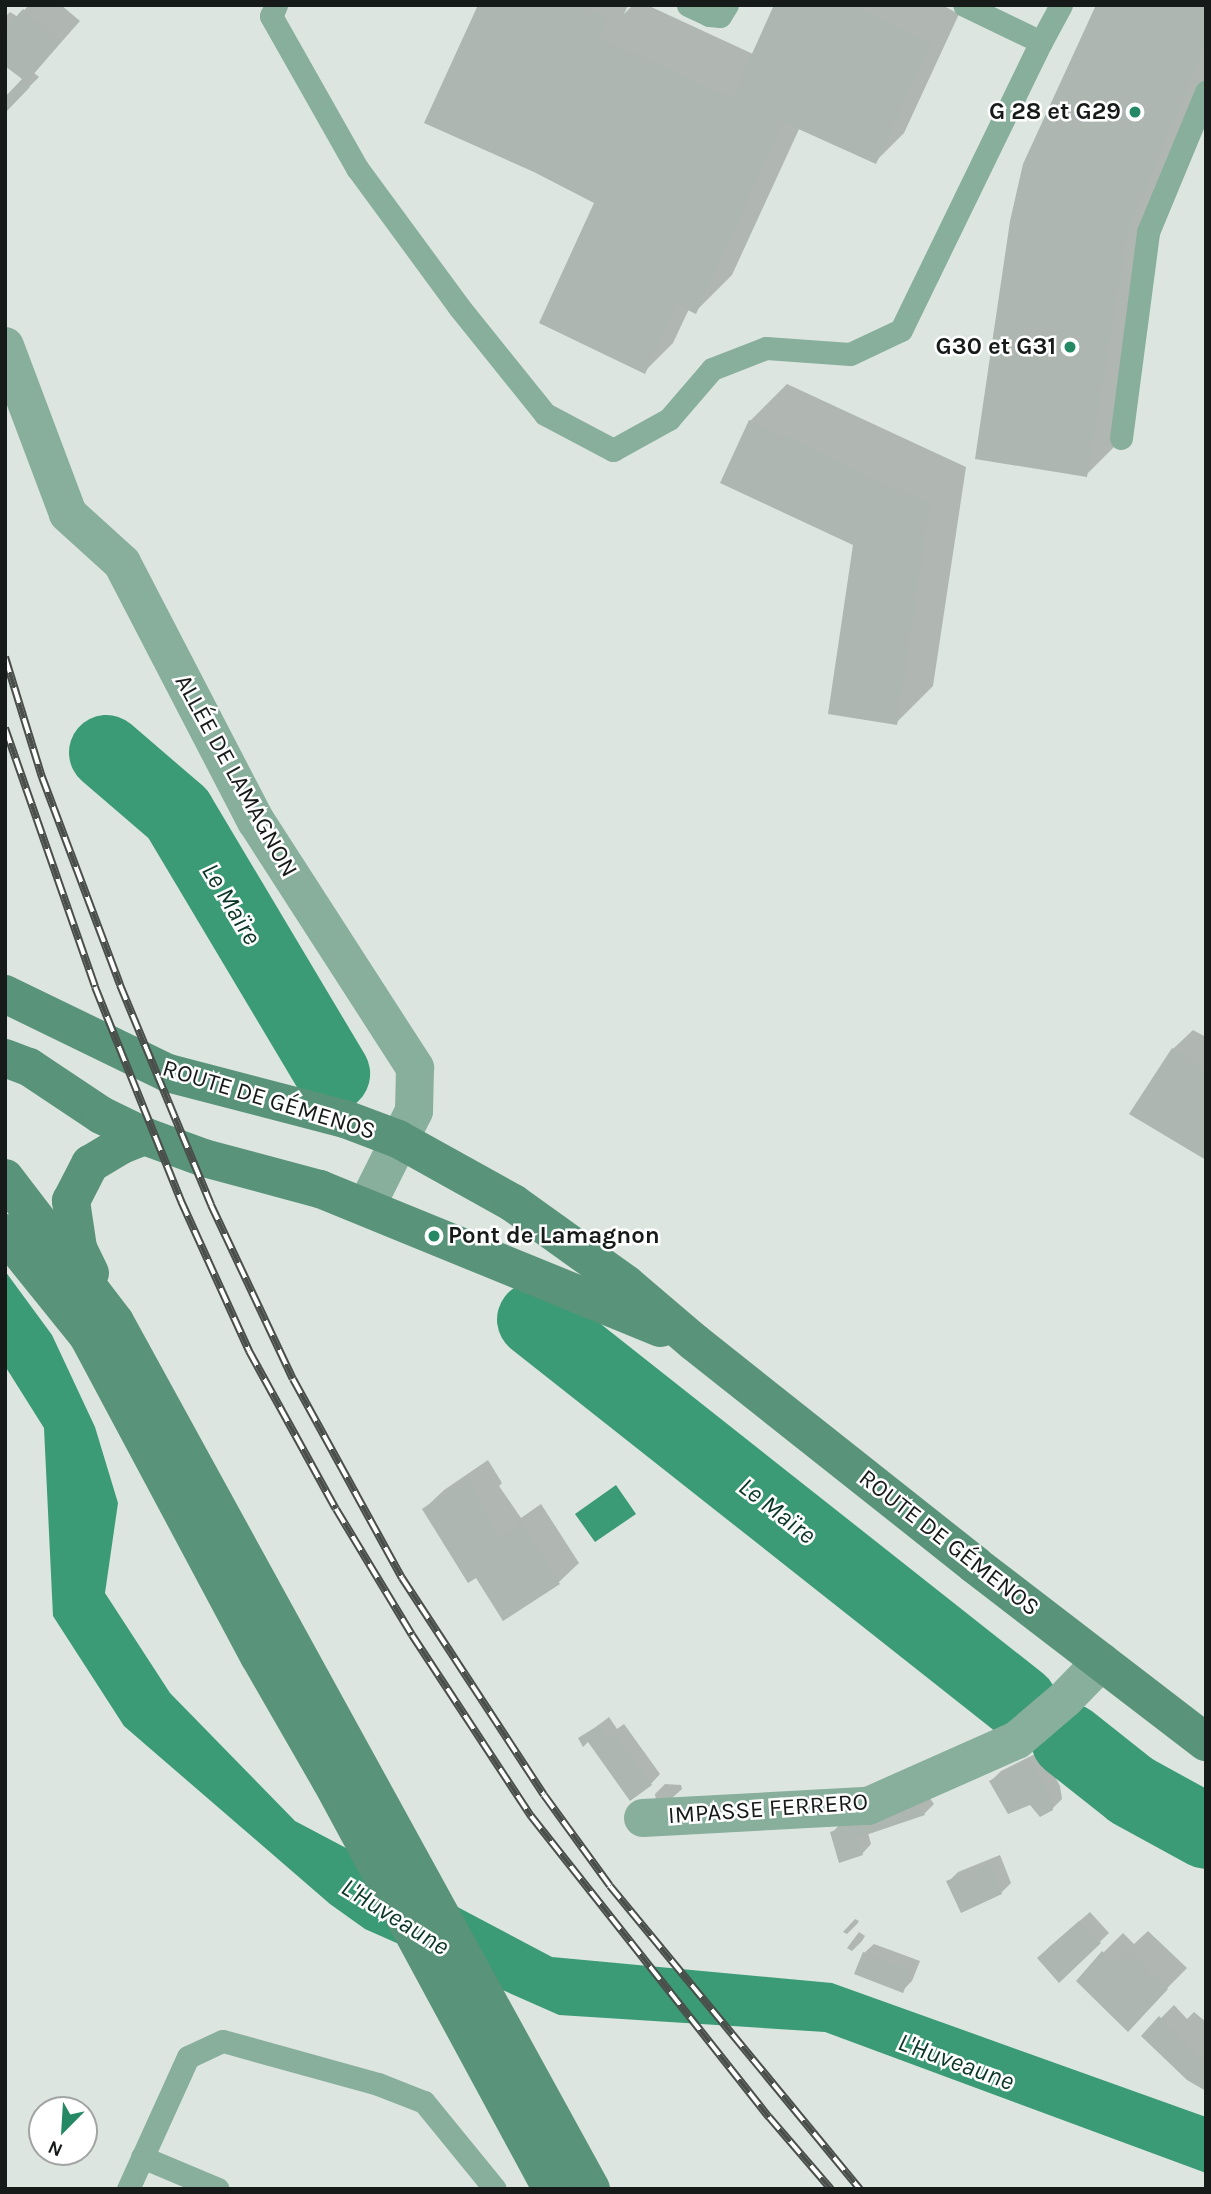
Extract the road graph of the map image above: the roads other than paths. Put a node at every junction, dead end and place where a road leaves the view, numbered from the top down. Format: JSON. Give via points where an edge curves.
{"nodes":[{"id":1,"x":276,"y":5,"type":"edge"},
{"id":2,"x":688,"y":5,"type":"edge"},
{"id":3,"x":727,"y":5,"type":"edge"},
{"id":4,"x":964,"y":5,"type":"edge"},
{"id":5,"x":1061,"y":5,"type":"edge"},
{"id":6,"x":1041,"y":42,"type":"junction"},
{"id":7,"x":1206,"y":92,"type":"edge"},
{"id":8,"x":5,"y":346,"type":"edge"},
{"id":9,"x":1121,"y":438,"type":"dead end"},
{"id":10,"x":5,"y":994,"type":"edge"},
{"id":11,"x":5,"y":1058,"type":"edge"},
{"id":12,"x":144,"y":1136,"type":"junction"},
{"id":13,"x":398,"y":1139,"type":"junction"},
{"id":14,"x":5,"y":1178,"type":"edge"},
{"id":15,"x":366,"y":1207,"type":"junction"},
{"id":16,"x":5,"y":1233,"type":"edge"},
{"id":17,"x":115,"y":1322,"type":"junction"},
{"id":18,"x":694,"y":1342,"type":"junction"},
{"id":19,"x":130,"y":1381,"type":"junction"},
{"id":20,"x":1101,"y":1662,"type":"junction"},
{"id":21,"x":1206,"y":1742,"type":"edge"},
{"id":22,"x":643,"y":1818,"type":"dead end"},
{"id":23,"x":469,"y":2153,"type":"junction"},
{"id":24,"x":142,"y":2157,"type":"junction"},
{"id":25,"x":128,"y":2189,"type":"edge"},
{"id":26,"x":218,"y":2189,"type":"edge"},
{"id":27,"x":475,"y":2189,"type":"edge"},
{"id":28,"x":495,"y":2189,"type":"edge"},
{"id":29,"x":552,"y":2189,"type":"edge"},
{"id":30,"x":591,"y":2189,"type":"edge"}],
"edges":[{"from":1,"to":6,"type":"lane","via":[[271,16],[357,168],[459,307],[544,414],[613,450],[669,419],[712,369],[766,348],[850,354],[901,330]]},
{"from":2,"to":3,"type":"lane","via":[[720,16]]},
{"from":4,"to":6,"type":"lane"},
{"from":5,"to":6,"type":"lane"},
{"from":7,"to":9,"type":"lane","via":[[1148,232]]},
{"from":8,"to":13,"type":"street","name":"ALLÉE DE LAMAGNON","via":[[68,514],[122,563],[256,821],[415,1069],[414,1111]]},
{"from":10,"to":13,"type":"street","name":"ROUTE DE GÉMENOS","via":[[168,1073],[345,1119]]},
{"from":11,"to":12,"type":"street","name":"ROUTE DE GÉMENOS","via":[[29,1067],[102,1115]]},
{"from":12,"to":15,"type":"street","name":"ROUTE DE GÉMENOS"},
{"from":12,"to":17,"type":"street","via":[[90,1164],[71,1201],[78,1248]]},
{"from":13,"to":15,"type":"street","name":"ALLÉE DE LAMAGNON"},
{"from":13,"to":18,"type":"street","name":"ROUTE DE GÉMENOS","via":[[513,1203],[626,1284]]},
{"from":14,"to":17,"type":"street"},
{"from":15,"to":18,"type":"street","name":"ROUTE DE GÉMENOS"},
{"from":16,"to":19,"type":"street"},
{"from":17,"to":19,"type":"street"},
{"from":18,"to":20,"type":"street","name":"ROUTE DE GÉMENOS"},
{"from":19,"to":29,"type":"street","via":[[259,1656]]},
{"from":19,"to":30,"type":"street","via":[[378,1800]]},
{"from":20,"to":21,"type":"street","name":"ROUTE DE GÉMENOS"},
{"from":20,"to":22,"type":"street","name":"IMPASSE FERRERO","via":[[1017,1740],[868,1806]]},
{"from":23,"to":24,"type":"lane","via":[[424,2102],[378,2084],[223,2041],[188,2057]]},
{"from":23,"to":27,"type":"lane"},
{"from":23,"to":28,"type":"lane"},
{"from":24,"to":25,"type":"lane"},
{"from":24,"to":26,"type":"lane"}]}
